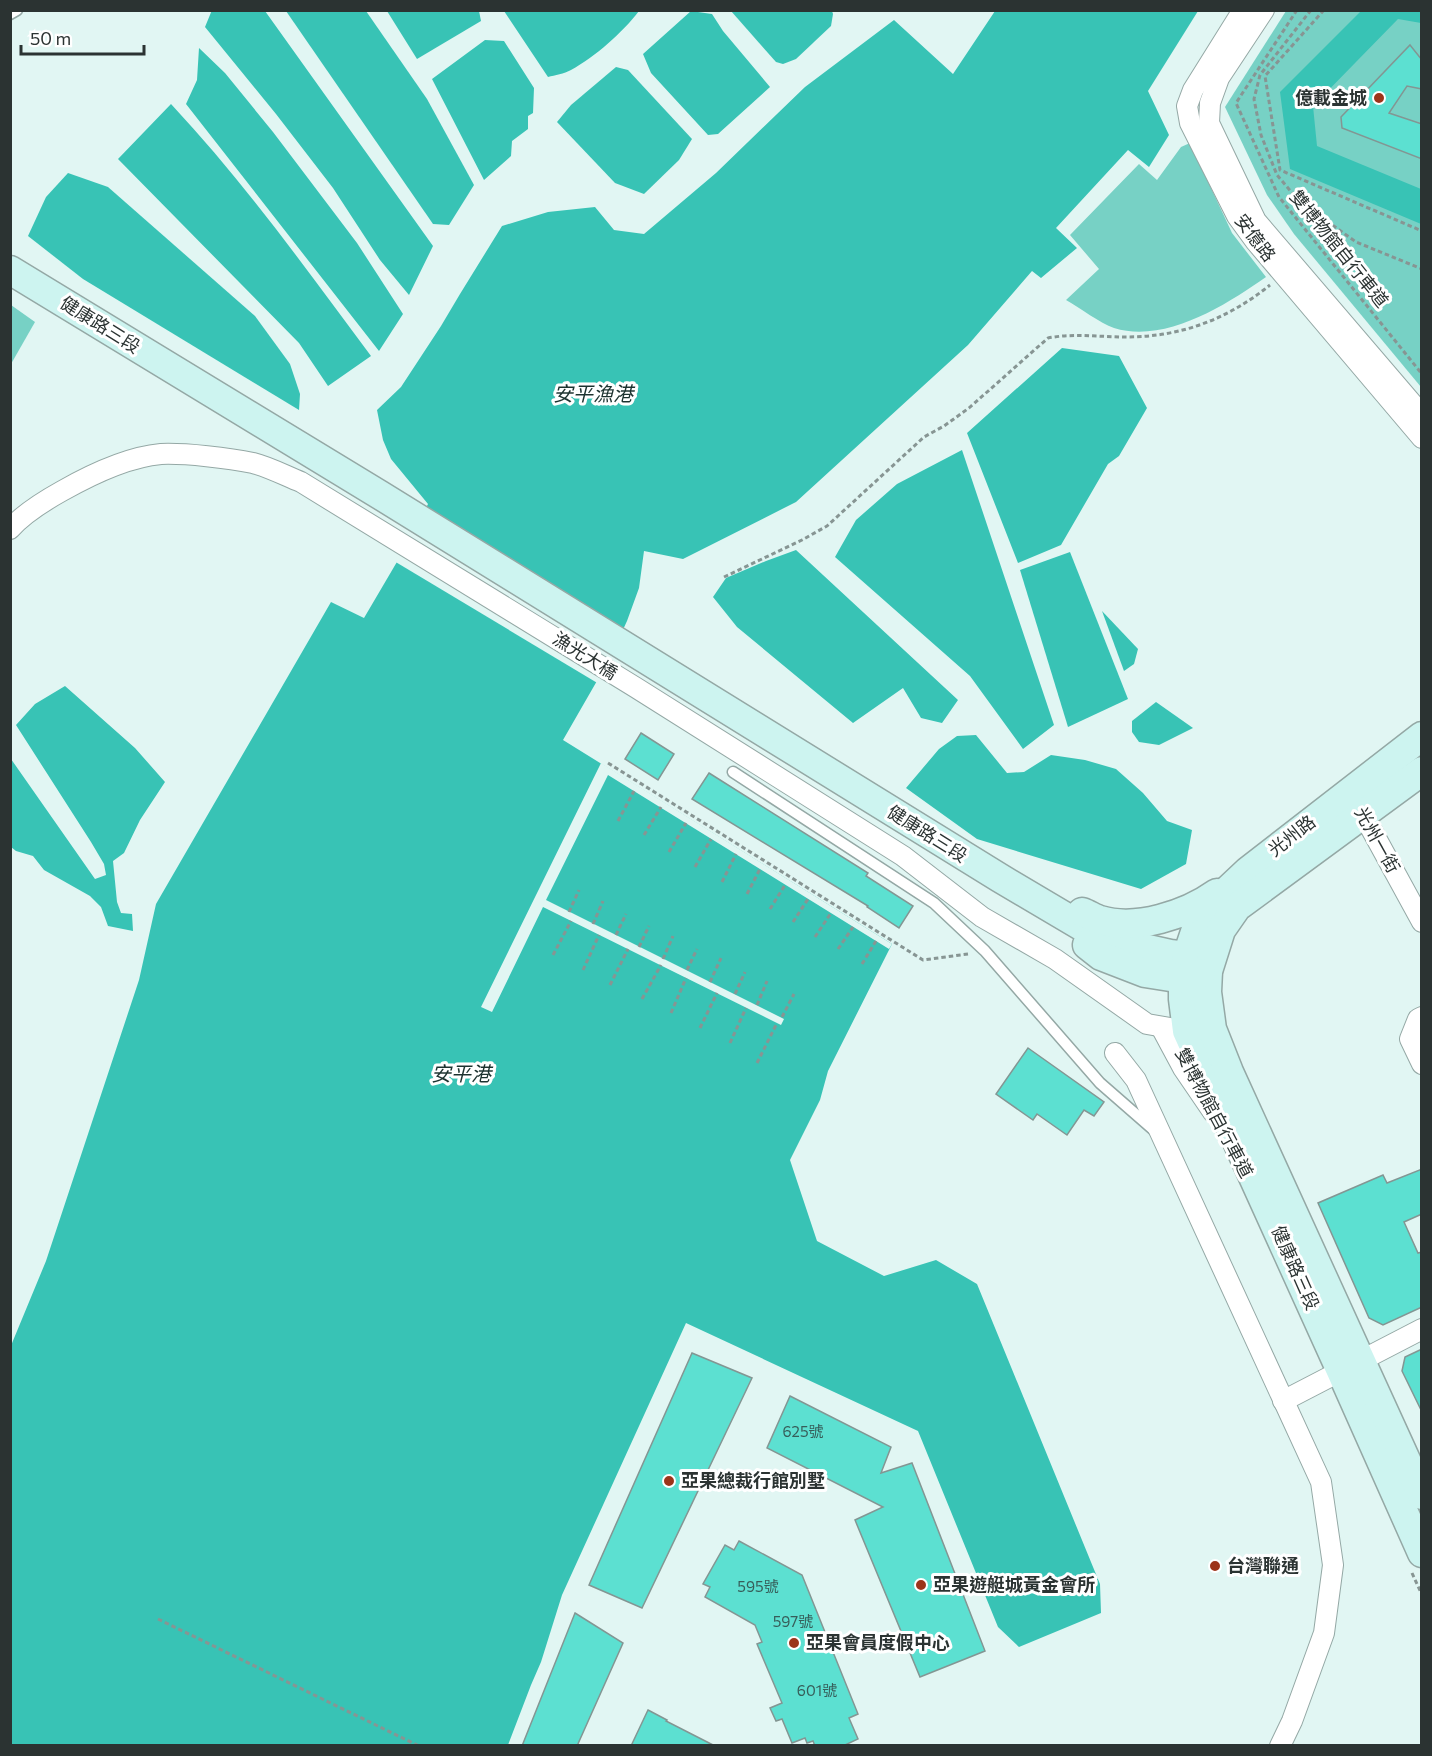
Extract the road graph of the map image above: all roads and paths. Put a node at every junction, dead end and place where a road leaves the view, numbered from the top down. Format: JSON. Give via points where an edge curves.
{"nodes":[{"id":1,"x":16,"y":10,"type":"edge"},
{"id":2,"x":1243,"y":10,"type":"edge"},
{"id":3,"x":1264,"y":10,"type":"edge"},
{"id":4,"x":1298,"y":10,"type":"edge"},
{"id":5,"x":1311,"y":10,"type":"edge"},
{"id":6,"x":1324,"y":10,"type":"edge"},
{"id":7,"x":10,"y":14,"type":"edge"},
{"id":8,"x":1422,"y":231,"type":"edge"},
{"id":9,"x":1422,"y":269,"type":"edge"},
{"id":10,"x":10,"y":270,"type":"edge"},
{"id":11,"x":1283,"y":274,"type":"junction"},
{"id":12,"x":1422,"y":374,"type":"edge"},
{"id":13,"x":189,"y":380,"type":"joint"},
{"id":14,"x":1422,"y":415,"type":"edge"},
{"id":15,"x":1422,"y":438,"type":"edge"},
{"id":16,"x":10,"y":529,"type":"edge"},
{"id":17,"x":724,"y":577,"type":"dead end"},
{"id":18,"x":1422,"y":736,"type":"edge"},
{"id":19,"x":608,"y":763,"type":"dead end"},
{"id":20,"x":1422,"y":771,"type":"edge"},
{"id":21,"x":733,"y":772,"type":"dead end"},
{"id":22,"x":854,"y":789,"type":"joint"},
{"id":23,"x":634,"y":791,"type":"dead end"},
{"id":24,"x":1357,"y":803,"type":"junction"},
{"id":25,"x":661,"y":807,"type":"dead end"},
{"id":26,"x":618,"y":821,"type":"dead end"},
{"id":27,"x":686,"y":824,"type":"dead end"},
{"id":28,"x":644,"y":835,"type":"dead end"},
{"id":29,"x":711,"y":839,"type":"dead end"},
{"id":30,"x":669,"y":852,"type":"dead end"},
{"id":31,"x":736,"y":854,"type":"dead end"},
{"id":32,"x":695,"y":867,"type":"dead end"},
{"id":33,"x":760,"y":869,"type":"dead end"},
{"id":34,"x":1248,"y":871,"type":"junction"},
{"id":35,"x":1000,"y":878,"type":"junction"},
{"id":36,"x":722,"y":882,"type":"dead end"},
{"id":37,"x":785,"y":885,"type":"dead end"},
{"id":38,"x":579,"y":890,"type":"dead end"},
{"id":39,"x":747,"y":894,"type":"dead end"},
{"id":40,"x":808,"y":899,"type":"dead end"},
{"id":41,"x":603,"y":901,"type":"dead end"},
{"id":42,"x":770,"y":909,"type":"dead end"},
{"id":43,"x":569,"y":912,"type":"dead end"},
{"id":44,"x":831,"y":913,"type":"dead end"},
{"id":45,"x":626,"y":914,"type":"dead end"},
{"id":46,"x":572,"y":921,"type":"dead end"},
{"id":47,"x":793,"y":922,"type":"dead end"},
{"id":48,"x":1422,"y":922,"type":"edge"},
{"id":49,"x":593,"y":924,"type":"dead end"},
{"id":50,"x":650,"y":926,"type":"dead end"},
{"id":51,"x":853,"y":927,"type":"dead end"},
{"id":52,"x":599,"y":935,"type":"dead end"},
{"id":53,"x":616,"y":935,"type":"dead end"},
{"id":54,"x":673,"y":936,"type":"dead end"},
{"id":55,"x":815,"y":937,"type":"dead end"},
{"id":56,"x":876,"y":941,"type":"dead end"},
{"id":57,"x":639,"y":946,"type":"dead end"},
{"id":58,"x":628,"y":949,"type":"dead end"},
{"id":59,"x":698,"y":949,"type":"dead end"},
{"id":60,"x":838,"y":950,"type":"dead end"},
{"id":61,"x":985,"y":951,"type":"junction"},
{"id":62,"x":553,"y":955,"type":"dead end"},
{"id":63,"x":722,"y":958,"type":"dead end"},
{"id":64,"x":663,"y":959,"type":"dead end"},
{"id":65,"x":862,"y":964,"type":"dead end"},
{"id":66,"x":661,"y":965,"type":"dead end"},
{"id":67,"x":1193,"y":968,"type":"junction"},
{"id":68,"x":583,"y":970,"type":"dead end"},
{"id":69,"x":687,"y":970,"type":"dead end"},
{"id":70,"x":745,"y":972,"type":"dead end"},
{"id":71,"x":686,"y":978,"type":"dead end"},
{"id":72,"x":767,"y":981,"type":"dead end"},
{"id":73,"x":710,"y":982,"type":"dead end"},
{"id":74,"x":609,"y":985,"type":"dead end"},
{"id":75,"x":717,"y":993,"type":"dead end"},
{"id":76,"x":735,"y":994,"type":"dead end"},
{"id":77,"x":794,"y":994,"type":"dead end"},
{"id":78,"x":642,"y":999,"type":"dead end"},
{"id":79,"x":757,"y":1005,"type":"dead end"},
{"id":80,"x":746,"y":1008,"type":"dead end"},
{"id":81,"x":670,"y":1013,"type":"dead end"},
{"id":82,"x":782,"y":1017,"type":"dead end"},
{"id":83,"x":1422,"y":1017,"type":"edge"},
{"id":84,"x":777,"y":1023,"type":"dead end"},
{"id":85,"x":700,"y":1028,"type":"dead end"},
{"id":86,"x":1174,"y":1029,"type":"junction"},
{"id":87,"x":730,"y":1043,"type":"dead end"},
{"id":88,"x":1115,"y":1053,"type":"dead end"},
{"id":89,"x":757,"y":1063,"type":"dead end"},
{"id":90,"x":1422,"y":1064,"type":"edge"},
{"id":91,"x":1162,"y":1137,"type":"junction"},
{"id":92,"x":1422,"y":1329,"type":"edge"},
{"id":93,"x":1352,"y":1366,"type":"junction"},
{"id":94,"x":1283,"y":1401,"type":"junction"},
{"id":95,"x":1422,"y":1494,"type":"edge"},
{"id":96,"x":1417,"y":1563,"type":"edge"},
{"id":97,"x":1422,"y":1595,"type":"edge"},
{"id":98,"x":158,"y":1619,"type":"dead end"},
{"id":99,"x":419,"y":1746,"type":"edge"},
{"id":100,"x":1280,"y":1746,"type":"edge"}],
"edges":[{"from":1,"to":7,"type":"lane"},
{"from":2,"to":11,"type":"street","name":"安億路","via":[[1187,106],[1190,123],[1237,216]]},
{"from":3,"to":14,"type":"street","name":"安億路","via":[[1219,78],[1210,102],[1209,123],[1256,221]]},
{"from":4,"to":12,"type":"path","name":"雙博物館自行車道","via":[[1236,103],[1280,197]]},
{"from":5,"to":9,"type":"path","via":[[1260,75],[1254,99],[1261,135],[1277,175],[1299,201],[1356,242]]},
{"from":6,"to":8,"type":"path","via":[[1264,76],[1280,170]]},
{"from":10,"to":13,"type":"street","name":"健康路三段"},
{"from":11,"to":15,"type":"street","name":"安億路"},
{"from":11,"to":17,"type":"path","via":[[1219,318],[1188,329],[1125,338],[1048,338],[969,408],[924,437],[826,526]]},
{"from":13,"to":22,"type":"street","name":"漁光大橋"},
{"from":16,"to":86,"type":"street","name":"漁光大橋","via":[[40,504],[82,479],[125,462],[162,454],[255,463],[301,482],[903,856],[982,917],[1055,959],[1147,1024]]},
{"from":18,"to":24,"type":"street","name":"光州路"},
{"from":19,"to":61,"type":"path","via":[[923,960]]},
{"from":20,"to":24,"type":"street","name":"光州路"},
{"from":21,"to":61,"type":"lane","via":[[934,903]]},
{"from":22,"to":35,"type":"street","name":"健康路三段"},
{"from":23,"to":26,"type":"path"},
{"from":24,"to":34,"type":"street","name":"光州路"},
{"from":24,"to":48,"type":"street","name":"光州一街"},
{"from":24,"to":67,"type":"street","name":"光州路","via":[[1237,907]]},
{"from":25,"to":28,"type":"path"},
{"from":27,"to":30,"type":"path"},
{"from":29,"to":32,"type":"path"},
{"from":31,"to":36,"type":"path"},
{"from":33,"to":39,"type":"path"},
{"from":34,"to":35,"type":"street","via":[[1212,897],[1173,916],[1136,924],[1100,920]]},
{"from":34,"to":67,"type":"street","name":"光州路","via":[[1198,923]]},
{"from":35,"to":67,"type":"street","name":"健康路三段","via":[[1103,939],[1170,954]]},
{"from":37,"to":42,"type":"path"},
{"from":38,"to":43,"type":"path"},
{"from":40,"to":47,"type":"path"},
{"from":41,"to":49,"type":"path"},
{"from":44,"to":55,"type":"path"},
{"from":45,"to":53,"type":"path"},
{"from":46,"to":62,"type":"path"},
{"from":50,"to":57,"type":"path"},
{"from":51,"to":60,"type":"path"},
{"from":52,"to":68,"type":"path"},
{"from":54,"to":64,"type":"path"},
{"from":56,"to":65,"type":"path"},
{"from":58,"to":74,"type":"path"},
{"from":59,"to":69,"type":"path"},
{"from":61,"to":91,"type":"lane","via":[[1100,1083]]},
{"from":63,"to":73,"type":"path"},
{"from":66,"to":78,"type":"path"},
{"from":67,"to":86,"type":"street","name":"健康路三段"},
{"from":67,"to":93,"type":"street","name":"健康路三段","via":[[1207,992],[1212,1029],[1228,1072]]},
{"from":70,"to":76,"type":"path"},
{"from":71,"to":81,"type":"path"},
{"from":72,"to":79,"type":"path"},
{"from":75,"to":85,"type":"path"},
{"from":77,"to":82,"type":"path"},
{"from":80,"to":87,"type":"path"},
{"from":83,"to":90,"type":"street","via":[[1410,1039]]},
{"from":84,"to":89,"type":"path"},
{"from":86,"to":93,"type":"street","name":"健康路三段"},
{"from":88,"to":91,"type":"street","via":[[1136,1080]]},
{"from":91,"to":94,"type":"street"},
{"from":92,"to":93,"type":"street"},
{"from":93,"to":94,"type":"street"},
{"from":93,"to":95,"type":"street","name":"健康路三段"},
{"from":93,"to":96,"type":"street","name":"健康路三段"},
{"from":94,"to":100,"type":"street","via":[[1321,1482],[1333,1565],[1324,1633],[1293,1721]]},
{"from":96,"to":97,"type":"path"},
{"from":98,"to":99,"type":"path"}]}
